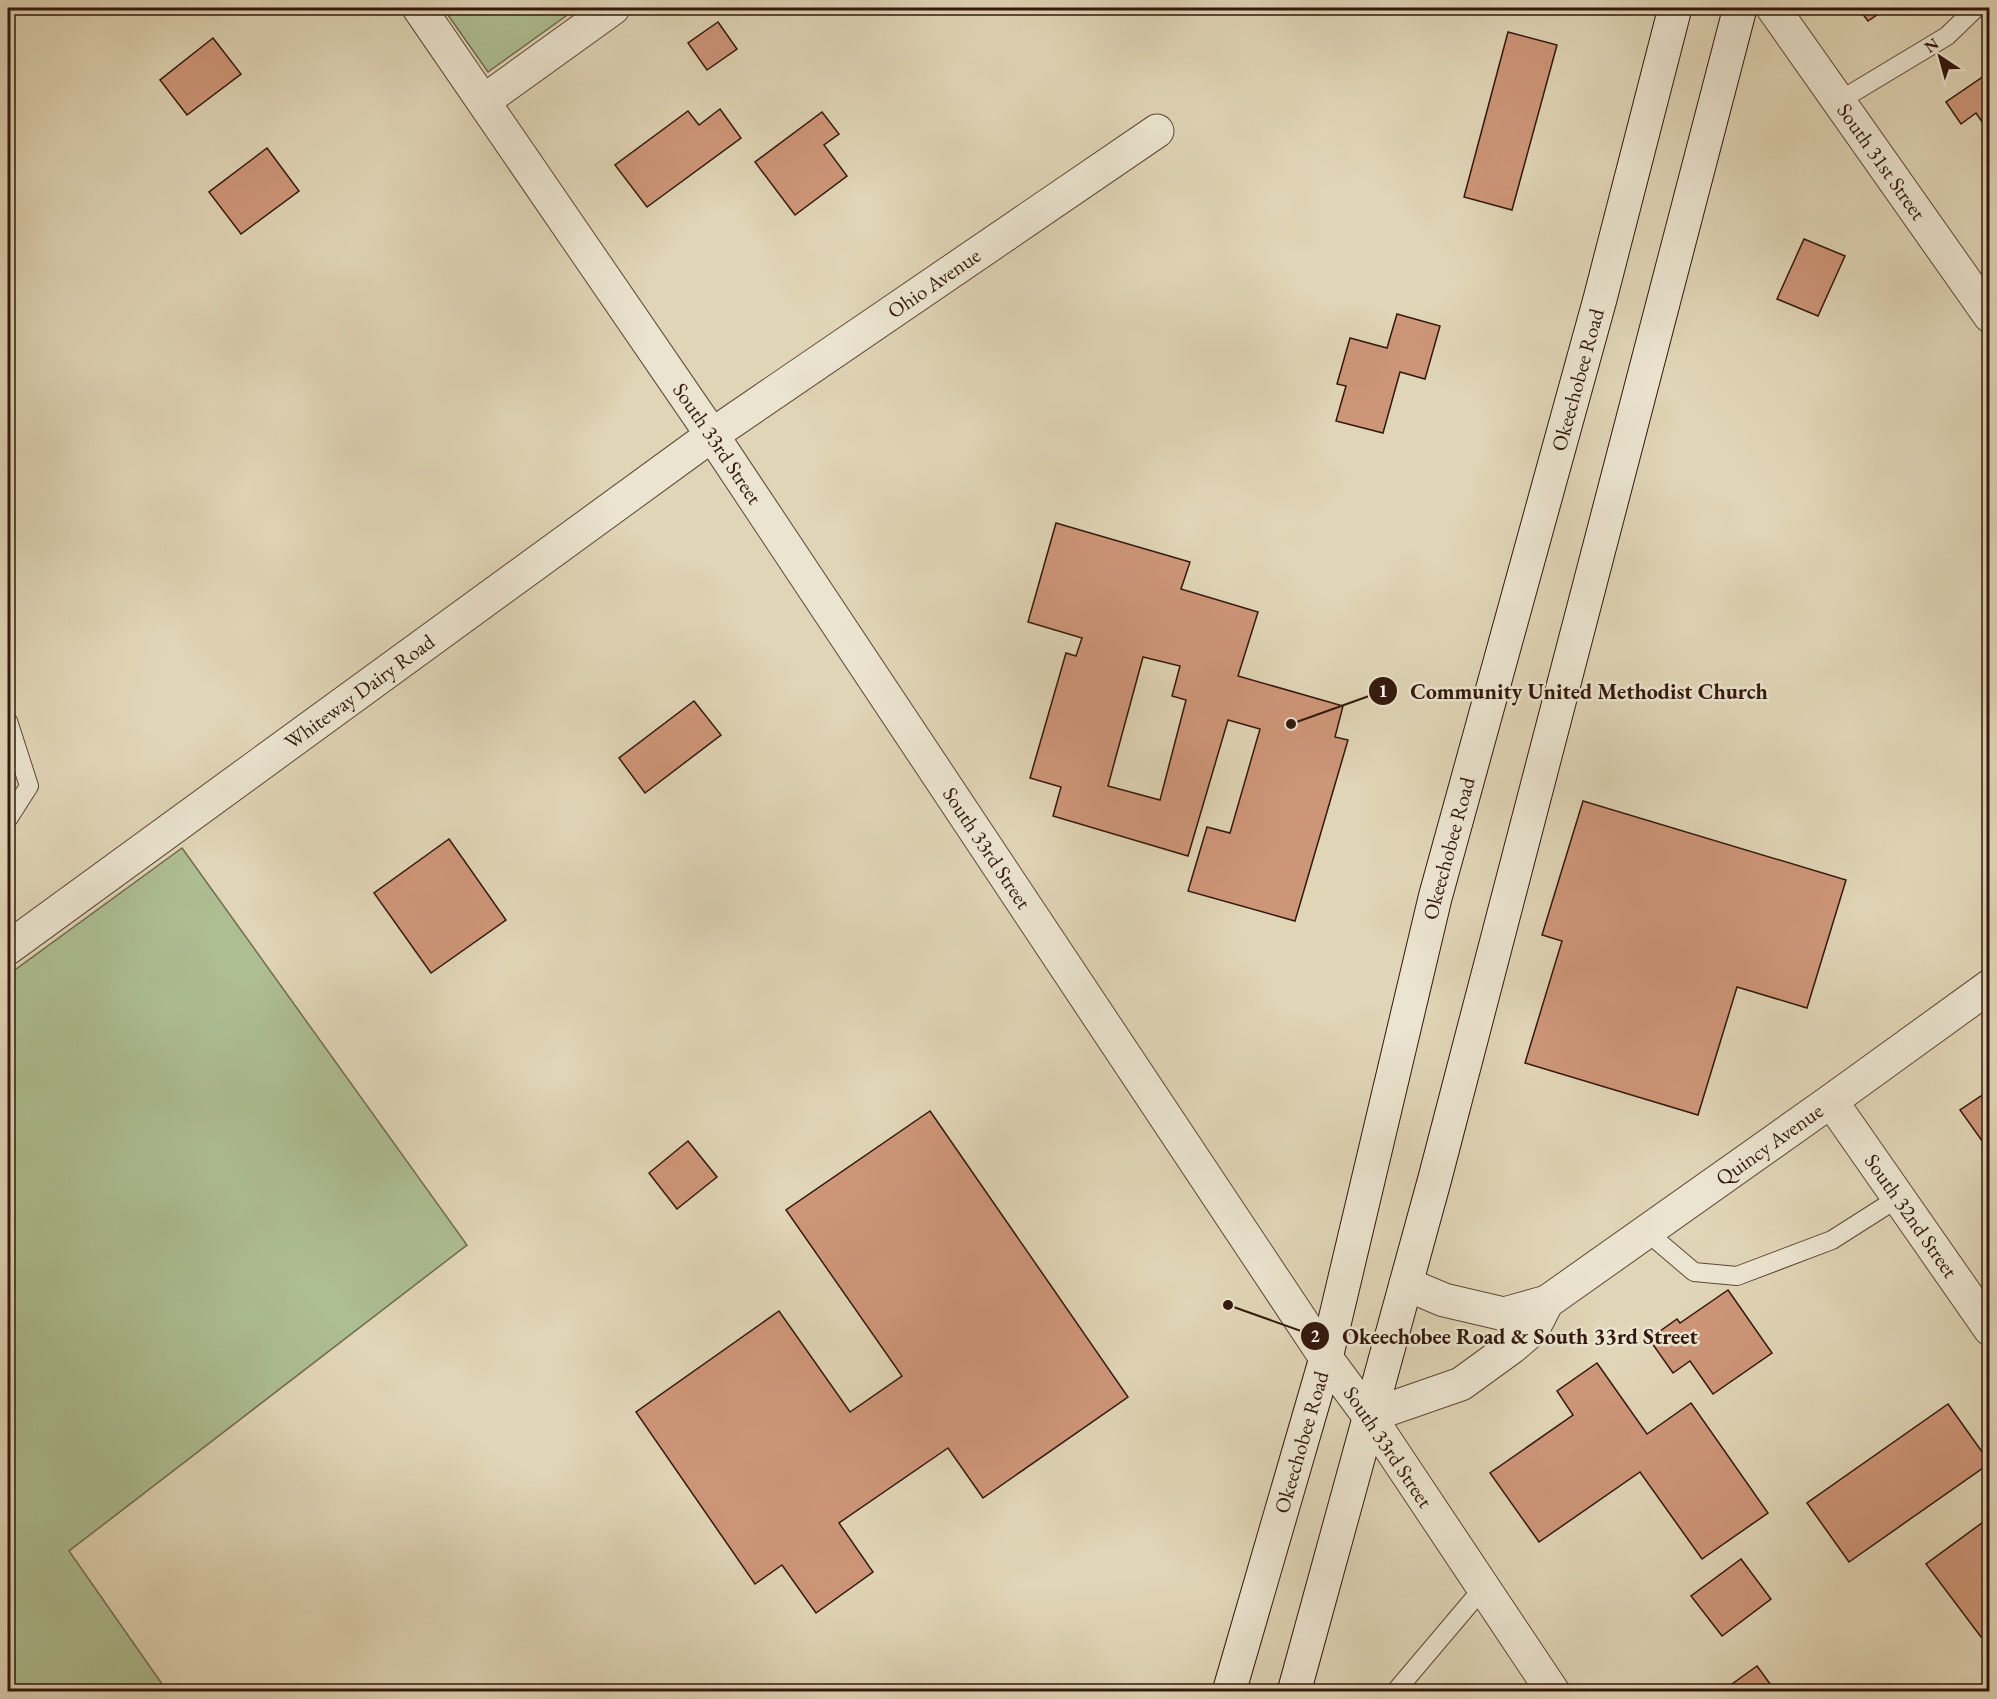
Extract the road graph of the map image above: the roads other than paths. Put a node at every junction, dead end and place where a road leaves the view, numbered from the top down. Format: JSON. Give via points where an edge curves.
{"nodes":[{"id":1,"x":419,"y":8,"type":"edge"},
{"id":2,"x":613,"y":8,"type":"edge"},
{"id":3,"x":1675,"y":8,"type":"edge"},
{"id":4,"x":1740,"y":8,"type":"edge"},
{"id":5,"x":1773,"y":8,"type":"edge"},
{"id":6,"x":1976,"y":8,"type":"edge"},
{"id":7,"x":484,"y":101,"type":"junction"},
{"id":8,"x":1839,"y":101,"type":"junction"},
{"id":9,"x":1157,"y":131,"type":"dead end"},
{"id":10,"x":1989,"y":316,"type":"edge"},
{"id":11,"x":712,"y":435,"type":"junction"},
{"id":12,"x":8,"y":721,"type":"edge"},
{"id":13,"x":8,"y":819,"type":"edge"},
{"id":14,"x":8,"y":948,"type":"edge"},
{"id":15,"x":1989,"y":986,"type":"edge"},
{"id":16,"x":1831,"y":1101,"type":"junction"},
{"id":17,"x":1898,"y":1198,"type":"junction"},
{"id":18,"x":1647,"y":1232,"type":"junction"},
{"id":19,"x":1406,"y":1284,"type":"junction"},
{"id":20,"x":1547,"y":1302,"type":"junction"},
{"id":21,"x":1989,"y":1329,"type":"edge"},
{"id":22,"x":1326,"y":1358,"type":"junction"},
{"id":23,"x":1369,"y":1416,"type":"junction"},
{"id":24,"x":1483,"y":1588,"type":"junction"},
{"id":25,"x":1229,"y":1692,"type":"edge"},
{"id":26,"x":1294,"y":1692,"type":"edge"},
{"id":27,"x":1395,"y":1692,"type":"edge"},
{"id":28,"x":1553,"y":1692,"type":"edge"}],
"edges":[{"from":1,"to":7,"type":"street","name":"South 33rd Street"},
{"from":2,"to":7,"type":"street"},
{"from":3,"to":22,"type":"street","name":"Okeechobee Road","via":[[1588,343],[1435,898]]},
{"from":4,"to":19,"type":"street"},
{"from":5,"to":8,"type":"street","name":"South 31st Street"},
{"from":6,"to":8,"type":"lane","via":[[1947,36]]},
{"from":7,"to":11,"type":"street","name":"South 33rd Street"},
{"from":8,"to":10,"type":"street","name":"South 31st Street"},
{"from":9,"to":11,"type":"street","name":"Ohio Avenue"},
{"from":11,"to":14,"type":"street","name":"Whiteway Dairy Road"},
{"from":11,"to":22,"type":"street","name":"South 33rd Street"},
{"from":12,"to":13,"type":"lane","via":[[28,786]]},
{"from":15,"to":16,"type":"street","name":"Quincy Avenue"},
{"from":16,"to":17,"type":"street","name":"South 32nd Street"},
{"from":16,"to":18,"type":"street","name":"Quincy Avenue"},
{"from":17,"to":18,"type":"lane","via":[[1832,1240],[1737,1276],[1694,1272]]},
{"from":17,"to":21,"type":"street","name":"South 32nd Street"},
{"from":18,"to":20,"type":"street","name":"Quincy Avenue"},
{"from":19,"to":20,"type":"street","name":"Quincy Avenue","via":[[1444,1300],[1504,1314]]},
{"from":19,"to":23,"type":"street"},
{"from":20,"to":23,"type":"street","name":"Quincy Avenue","via":[[1533,1329],[1461,1384]]},
{"from":22,"to":23,"type":"street","name":"South 33rd Street"},
{"from":22,"to":25,"type":"street","name":"Okeechobee Road"},
{"from":23,"to":24,"type":"street","name":"South 33rd Street"},
{"from":23,"to":26,"type":"street"},
{"from":24,"to":27,"type":"lane"},
{"from":24,"to":28,"type":"street","name":"South 33rd Street"}]}
